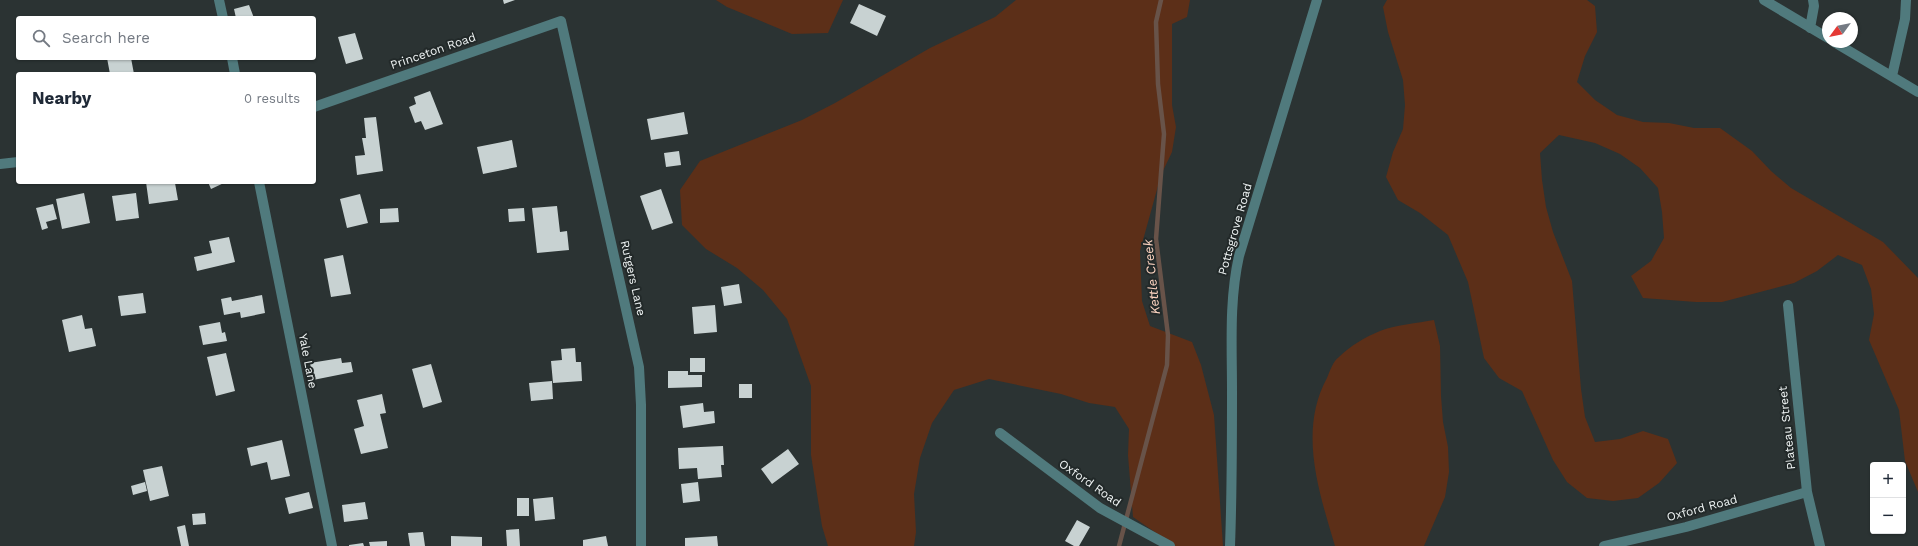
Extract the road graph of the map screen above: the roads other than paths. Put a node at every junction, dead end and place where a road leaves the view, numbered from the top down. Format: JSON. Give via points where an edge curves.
{"nodes":[{"id":1,"x":219,"y":0,"type":"edge"},
{"id":2,"x":1317,"y":0,"type":"edge"},
{"id":3,"x":1764,"y":0,"type":"edge"},
{"id":4,"x":1813,"y":0,"type":"edge"},
{"id":5,"x":1906,"y":0,"type":"edge"},
{"id":6,"x":223,"y":16,"type":"edge"},
{"id":7,"x":561,"y":21,"type":"joint"},
{"id":8,"x":1810,"y":28,"type":"junction"},
{"id":9,"x":1822,"y":35,"type":"edge"},
{"id":10,"x":1844,"y":48,"type":"edge"},
{"id":11,"x":232,"y":60,"type":"edge"},
{"id":12,"x":235,"y":72,"type":"edge"},
{"id":13,"x":1892,"y":76,"type":"junction"},
{"id":14,"x":1918,"y":92,"type":"edge"},
{"id":15,"x":316,"y":105,"type":"edge"},
{"id":16,"x":16,"y":162,"type":"edge"},
{"id":17,"x":0,"y":164,"type":"edge"},
{"id":18,"x":258,"y":184,"type":"edge"},
{"id":19,"x":1788,"y":305,"type":"dead end"},
{"id":20,"x":1000,"y":433,"type":"dead end"},
{"id":21,"x":1807,"y":492,"type":"junction"},
{"id":22,"x":332,"y":546,"type":"edge"},
{"id":23,"x":641,"y":546,"type":"edge"},
{"id":24,"x":1170,"y":546,"type":"edge"},
{"id":25,"x":1230,"y":546,"type":"edge"},
{"id":26,"x":1604,"y":546,"type":"edge"},
{"id":27,"x":1820,"y":546,"type":"edge"}],
"edges":[{"from":1,"to":6,"type":"street"},
{"from":2,"to":25,"type":"street","name":"Pottsgrove Road","via":[[1234,276],[1230,322],[1233,458]]},
{"from":3,"to":8,"type":"street"},
{"from":4,"to":8,"type":"street"},
{"from":5,"to":13,"type":"street","via":[[1905,19]]},
{"from":7,"to":15,"type":"street","name":"Princeton Road"},
{"from":7,"to":23,"type":"street","name":"Rutgers Lane","via":[[639,367]]},
{"from":8,"to":9,"type":"street"},
{"from":10,"to":13,"type":"street"},
{"from":11,"to":12,"type":"street"},
{"from":13,"to":14,"type":"street"},
{"from":16,"to":17,"type":"street"},
{"from":18,"to":22,"type":"street","name":"Yale Lane"},
{"from":19,"to":21,"type":"street","name":"Plateau Street"},
{"from":20,"to":24,"type":"street","name":"Oxford Road","via":[[1100,508]]},
{"from":21,"to":26,"type":"street","name":"Oxford Road","via":[[1686,527]]},
{"from":21,"to":27,"type":"street","name":"Plateau Street"}]}
